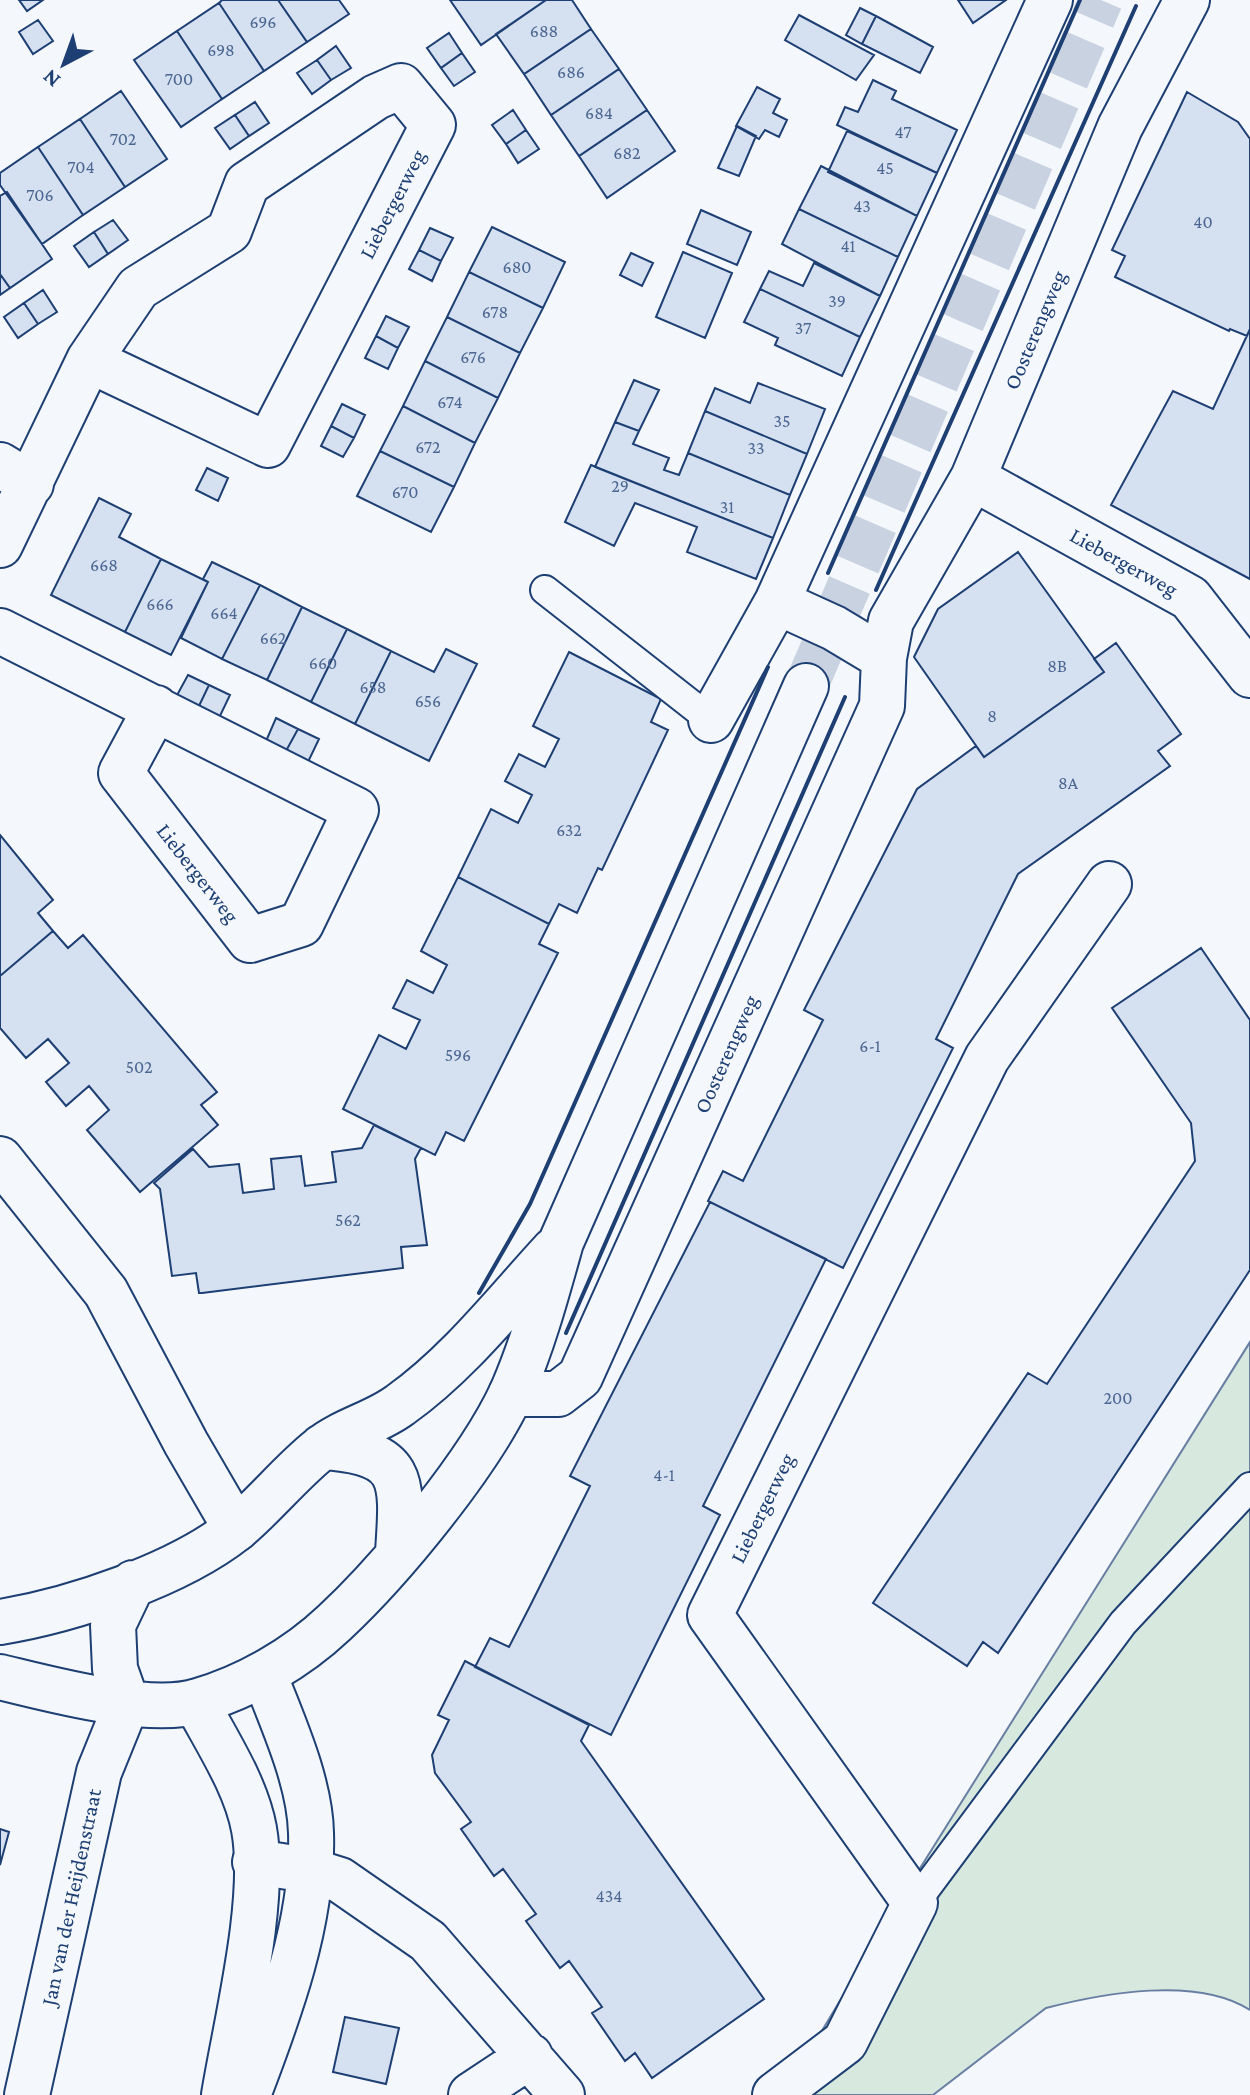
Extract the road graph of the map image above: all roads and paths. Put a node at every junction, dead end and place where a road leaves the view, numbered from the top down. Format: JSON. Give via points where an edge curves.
{"nodes":[{"id":1,"x":1050,"y":0,"type":"edge"},
{"id":2,"x":1187,"y":0,"type":"edge"},
{"id":3,"x":89,"y":360,"type":"junction"},
{"id":4,"x":16,"y":474,"type":"edge"},
{"id":5,"x":973,"y":478,"type":"junction"},
{"id":6,"x":0,"y":545,"type":"edge"},
{"id":7,"x":545,"y":590,"type":"dead end"},
{"id":8,"x":777,"y":602,"type":"junction"},
{"id":9,"x":0,"y":631,"type":"edge"},
{"id":10,"x":884,"y":658,"type":"junction"},
{"id":11,"x":1250,"y":675,"type":"edge"},
{"id":12,"x":806,"y":686,"type":"tunnel mouth"},
{"id":13,"x":156,"y":708,"type":"junction"},
{"id":14,"x":711,"y":720,"type":"joint"},
{"id":15,"x":1109,"y":884,"type":"dead end"},
{"id":16,"x":0,"y":1159,"type":"edge"},
{"id":17,"x":561,"y":1242,"type":"junction"},
{"id":18,"x":511,"y":1394,"type":"junction"},
{"id":19,"x":322,"y":1447,"type":"junction"},
{"id":20,"x":1250,"y":1487,"type":"edge"},
{"id":21,"x":236,"y":1529,"type":"junction"},
{"id":22,"x":398,"y":1552,"type":"junction"},
{"id":23,"x":133,"y":1583,"type":"junction"},
{"id":24,"x":0,"y":1622,"type":"edge"},
{"id":25,"x":264,"y":1674,"type":"junction"},
{"id":26,"x":0,"y":1677,"type":"edge"},
{"id":27,"x":196,"y":1702,"type":"junction"},
{"id":28,"x":127,"y":1703,"type":"junction"},
{"id":29,"x":255,"y":1862,"type":"junction"},
{"id":30,"x":308,"y":1870,"type":"junction"},
{"id":31,"x":915,"y":1903,"type":"junction"},
{"id":32,"x":530,"y":2056,"type":"junction"},
{"id":33,"x":27,"y":2095,"type":"edge"},
{"id":34,"x":224,"y":2095,"type":"edge"},
{"id":35,"x":248,"y":2095,"type":"edge"},
{"id":36,"x":471,"y":2095,"type":"edge"},
{"id":37,"x":562,"y":2095,"type":"edge"},
{"id":38,"x":775,"y":2095,"type":"edge"}],
"edges":[{"from":1,"to":8,"type":"street"},
{"from":2,"to":5,"type":"street","name":"Oosterengweg","via":[[1120,127]]},
{"from":3,"to":3,"type":"street","name":"Liebergerweg","via":[[268,445],[433,125],[401,86],[376,97],[260,175],[247,184],[229,231],[138,288]]},
{"from":3,"to":4,"type":"street","name":"Liebergerweg"},
{"from":4,"to":6,"type":"street","name":"Liebergerweg"},
{"from":5,"to":10,"type":"street","name":"Oosterengweg","via":[[891,621]]},
{"from":5,"to":11,"type":"street","name":"Liebergerweg","via":[[1190,598]]},
{"from":7,"to":14,"type":"lane"},
{"from":8,"to":10,"type":"street"},
{"from":8,"to":14,"type":"street"},
{"from":9,"to":13,"type":"street","name":"Liebergerweg"},
{"from":10,"to":18,"type":"street","name":"Oosterengweg","via":[[882,706],[580,1377],[558,1394]]},
{"from":12,"to":17,"type":"street"},
{"from":13,"to":13,"type":"street","name":"Liebergerweg","via":[[121,773],[250,940],[301,924],[356,810]]},
{"from":15,"to":31,"type":"street","name":"Liebergerweg","via":[[987,1058],[710,1615]]},
{"from":16,"to":21,"type":"street","via":[[106,1292]]},
{"from":17,"to":18,"type":"street"},
{"from":17,"to":19,"type":"street","via":[[463,1349],[400,1406]]},
{"from":18,"to":22,"type":"street","via":[[459,1478]]},
{"from":19,"to":21,"type":"street"},
{"from":19,"to":22,"type":"street","via":[[360,1449],[387,1465],[402,1493]]},
{"from":20,"to":31,"type":"lane","via":[[1123,1623]]},
{"from":21,"to":23,"type":"street","via":[[203,1551]]},
{"from":22,"to":25,"type":"street","via":[[334,1623]]},
{"from":23,"to":24,"type":"street","via":[[49,1614]]},
{"from":23,"to":28,"type":"street","via":[[113,1625],[115,1669]]},
{"from":25,"to":27,"type":"street"},
{"from":25,"to":30,"type":"street","via":[[294,1751],[311,1831]]},
{"from":26,"to":28,"type":"street"},
{"from":27,"to":28,"type":"street"},
{"from":27,"to":29,"type":"street","via":[[234,1773],[254,1828]]},
{"from":28,"to":33,"type":"street","name":"Jan van der Heijdenstraat","via":[[99,1772]]},
{"from":29,"to":30,"type":"street"},
{"from":29,"to":34,"type":"street","via":[[254,1907]]},
{"from":30,"to":32,"type":"street","via":[[340,1880],[428,1941]]},
{"from":30,"to":35,"type":"street","via":[[303,1917]]},
{"from":31,"to":38,"type":"street","via":[[845,2042]]},
{"from":32,"to":36,"type":"street"},
{"from":32,"to":37,"type":"street"}]}
